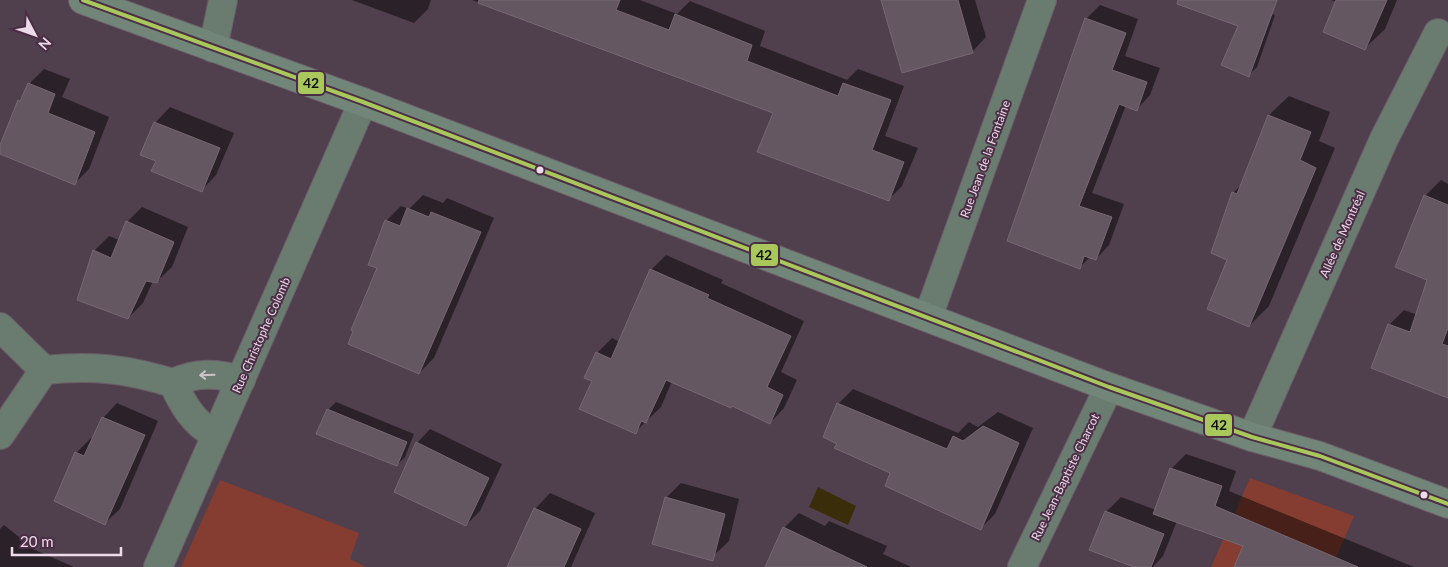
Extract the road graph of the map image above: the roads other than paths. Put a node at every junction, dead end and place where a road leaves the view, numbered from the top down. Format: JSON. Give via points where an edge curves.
{"nodes":[{"id":1,"x":84,"y":0,"type":"edge"},
{"id":2,"x":223,"y":0,"type":"edge"},
{"id":3,"x":1042,"y":0,"type":"edge"},
{"id":4,"x":1438,"y":33,"type":"dead end"},
{"id":5,"x":214,"y":48,"type":"junction"},
{"id":6,"x":363,"y":102,"type":"junction"},
{"id":7,"x":928,"y":317,"type":"junction"},
{"id":8,"x":0,"y":327,"type":"edge"},
{"id":9,"x":44,"y":370,"type":"junction"},
{"id":10,"x":241,"y":380,"type":"junction"},
{"id":11,"x":173,"y":383,"type":"junction"},
{"id":12,"x":1109,"y":387,"type":"junction"},
{"id":13,"x":0,"y":435,"type":"edge"},
{"id":14,"x":216,"y":435,"type":"junction"},
{"id":15,"x":1252,"y":437,"type":"junction"},
{"id":16,"x":1448,"y":504,"type":"edge"},
{"id":17,"x":158,"y":567,"type":"edge"},
{"id":18,"x":1022,"y":567,"type":"edge"}],
"edges":[{"from":1,"to":5,"type":"main road"},
{"from":2,"to":5,"type":"street"},
{"from":3,"to":7,"type":"street","name":"Rue Jean de la Fontaine"},
{"from":4,"to":15,"type":"street","name":"Allée de Montréal","via":[[1384,139]]},
{"from":5,"to":6,"type":"main road"},
{"from":6,"to":7,"type":"main road"},
{"from":6,"to":10,"type":"street","name":"Rue Christophe Colomb"},
{"from":7,"to":12,"type":"main road"},
{"from":8,"to":9,"type":"street"},
{"from":9,"to":11,"type":"street","via":[[80,366],[109,368]]},
{"from":9,"to":13,"type":"street"},
{"from":10,"to":11,"type":"street","one_way":true,"via":[[220,374],[191,375]]},
{"from":10,"to":14,"type":"street","name":"Rue Christophe Colomb"},
{"from":11,"to":14,"type":"street","via":[[183,406],[206,430]]},
{"from":12,"to":15,"type":"main road"},
{"from":12,"to":18,"type":"street","name":"Rue Jean-Baptiste Charcot"},
{"from":14,"to":17,"type":"street","name":"Rue Christophe Colomb"},
{"from":15,"to":16,"type":"main road","via":[[1320,456]]}]}
